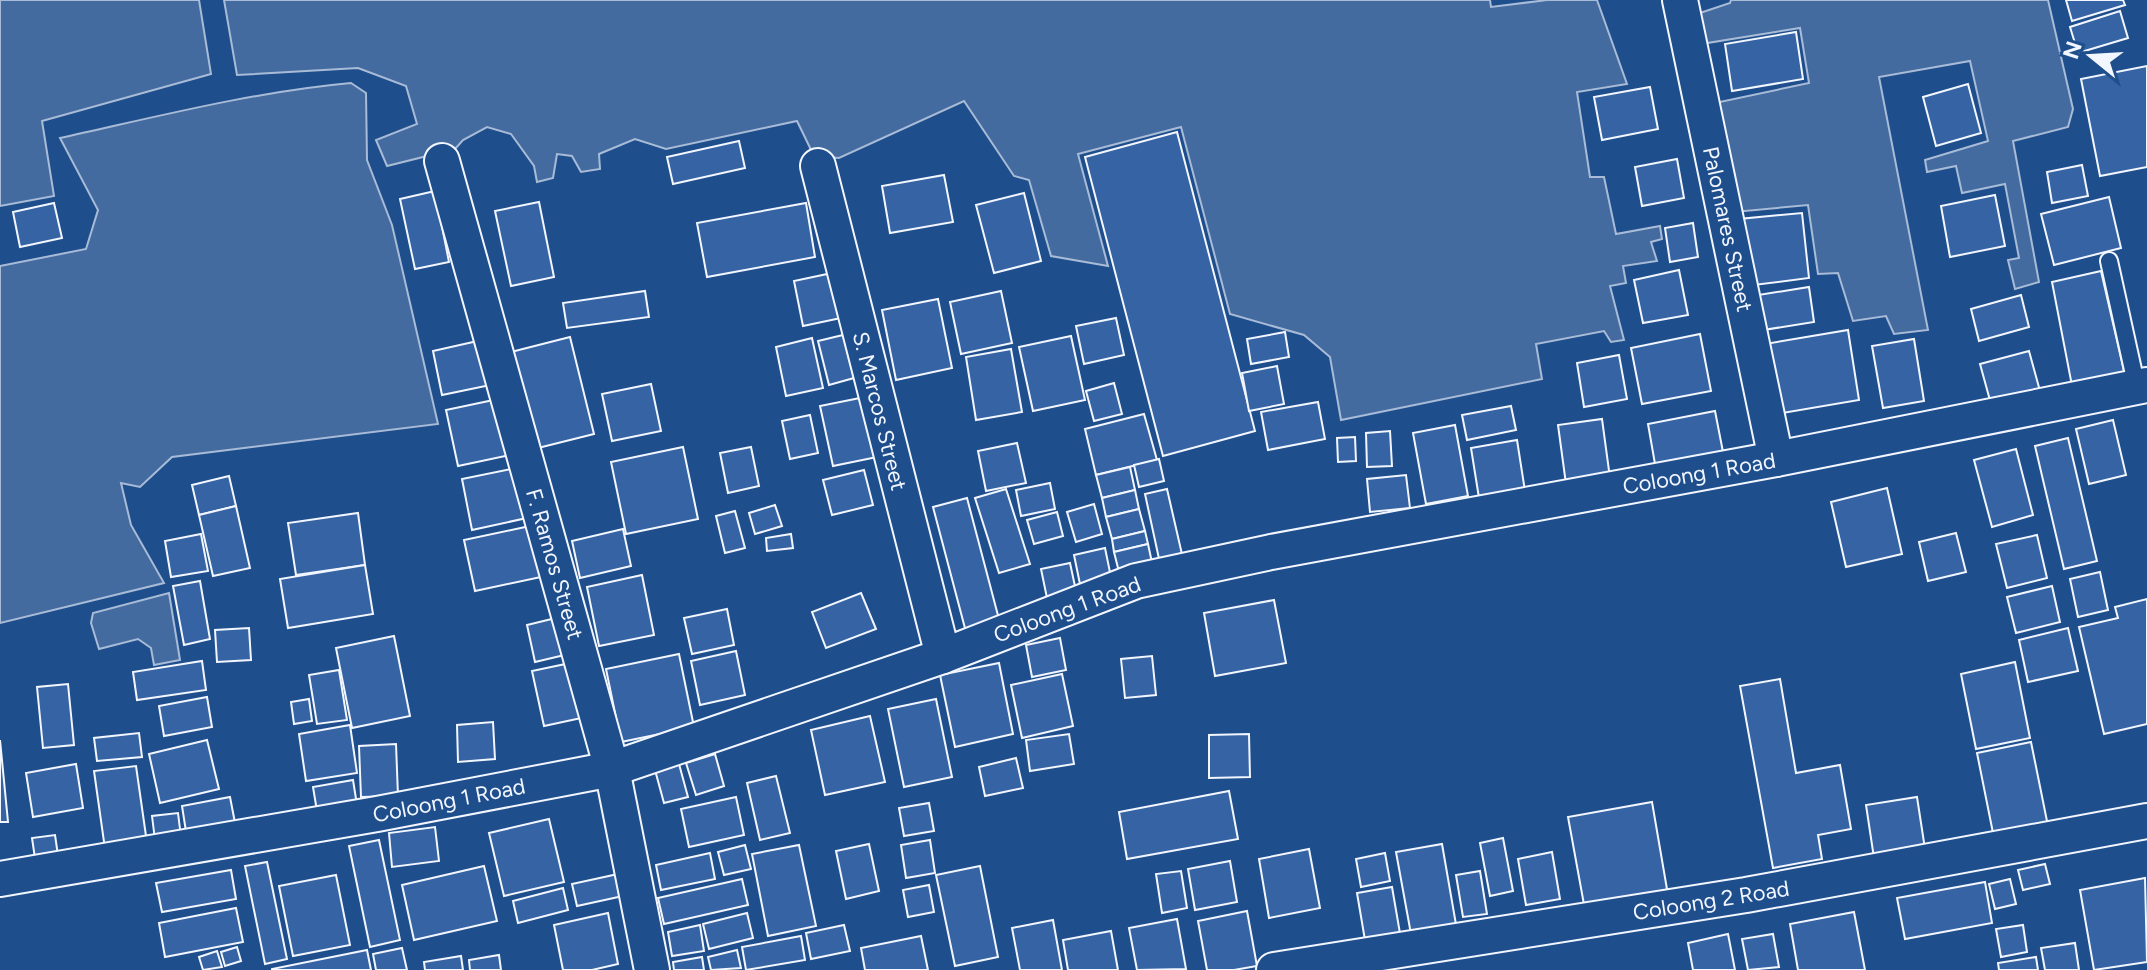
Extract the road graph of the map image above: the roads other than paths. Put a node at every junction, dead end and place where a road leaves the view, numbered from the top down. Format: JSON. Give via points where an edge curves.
{"nodes":[{"id":1,"x":1680,"y":0,"type":"edge"},
{"id":2,"x":442,"y":161,"type":"dead end"},
{"id":3,"x":818,"y":166,"type":"dead end"},
{"id":4,"x":2109,"y":261,"type":"dead end"},
{"id":5,"x":2142,"y":386,"type":"edge"},
{"id":6,"x":1776,"y":459,"type":"junction"},
{"id":7,"x":943,"y":656,"type":"junction"},
{"id":8,"x":612,"y":769,"type":"junction"},
{"id":9,"x":2147,"y":821,"type":"edge"},
{"id":10,"x":0,"y":879,"type":"edge"},
{"id":11,"x":652,"y":970,"type":"edge"},
{"id":12,"x":1274,"y":970,"type":"edge"}],
"edges":[{"from":1,"to":6,"type":"street","name":"Palomares Street"},
{"from":2,"to":8,"type":"street","name":"F. Ramos Street"},
{"from":3,"to":7,"type":"street","name":"S. Marcos Street"},
{"from":4,"to":5,"type":"lane"},
{"from":5,"to":6,"type":"street","name":"Coloong 1 Road"},
{"from":6,"to":7,"type":"street","name":"Coloong 1 Road","via":[[1136,581]]},
{"from":7,"to":8,"type":"street","name":"Coloong 1 Road"},
{"from":8,"to":10,"type":"street","name":"Coloong 1 Road"},
{"from":8,"to":11,"type":"street","name":"F. Ramos Street"},
{"from":9,"to":12,"type":"street","name":"Coloong 2 Road","via":[[1746,895]]}]}
